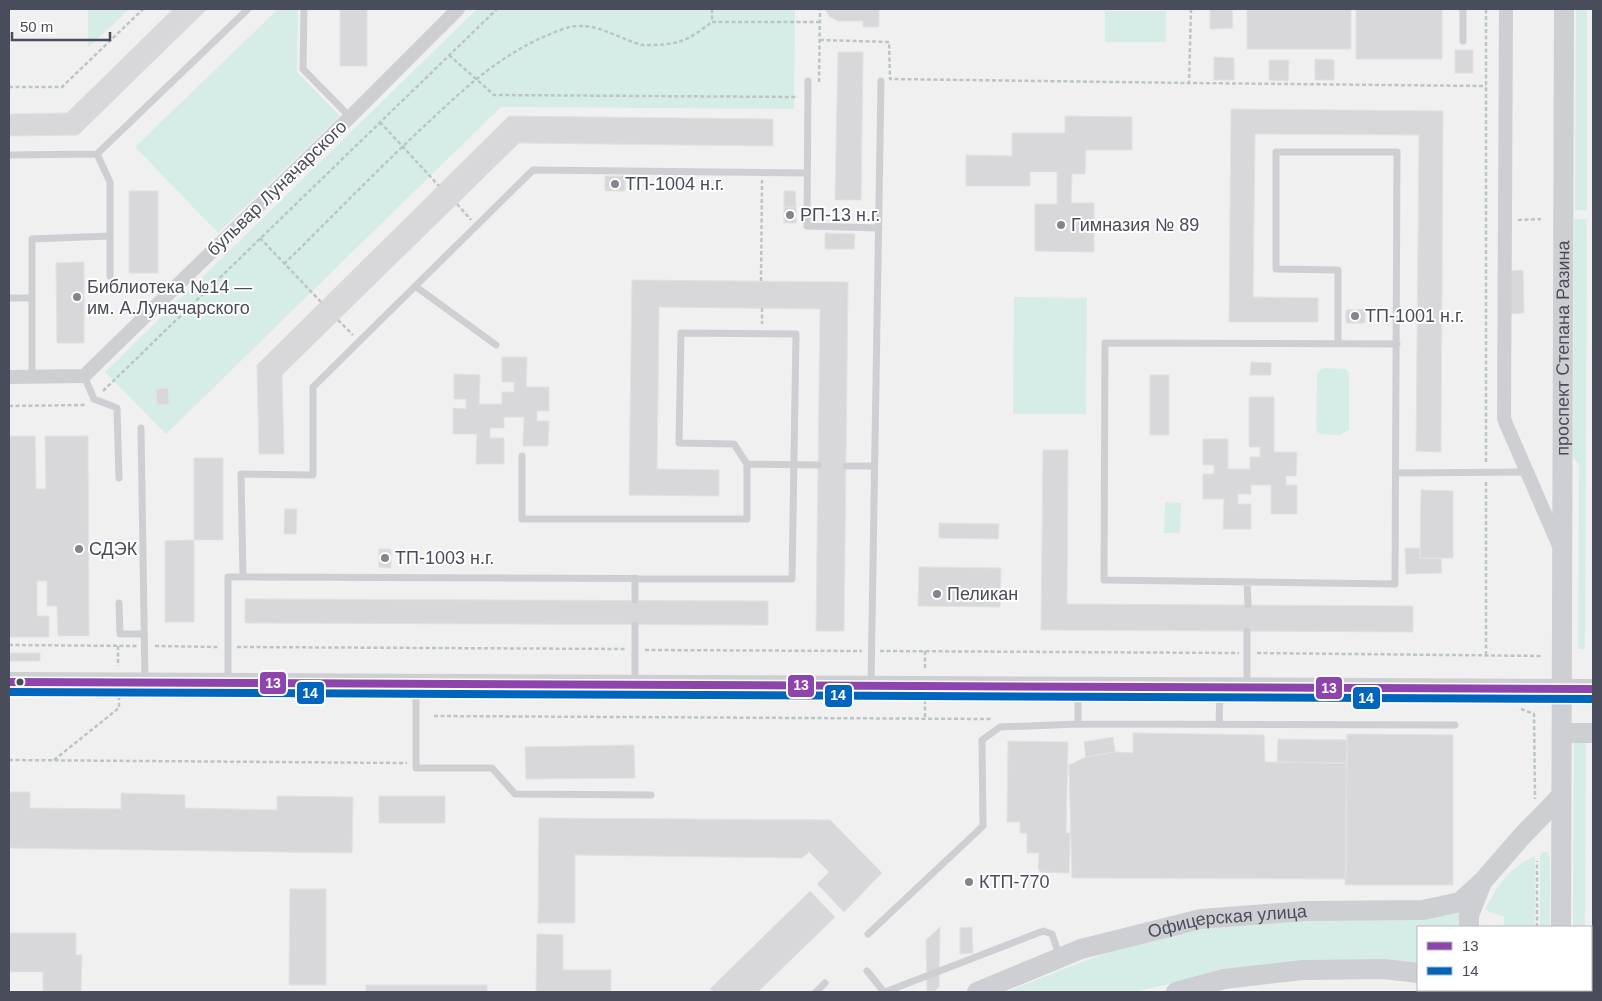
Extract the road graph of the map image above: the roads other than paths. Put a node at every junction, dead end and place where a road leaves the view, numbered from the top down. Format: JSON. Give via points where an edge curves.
{"nodes":[{"id":1,"x":248,"y":9,"type":"edge"},
{"id":2,"x":304,"y":9,"type":"edge"},
{"id":3,"x":458,"y":9,"type":"edge"},
{"id":4,"x":1463,"y":9,"type":"edge"},
{"id":5,"x":1506,"y":9,"type":"edge"},
{"id":6,"x":1564,"y":9,"type":"edge"},
{"id":7,"x":1463,"y":41,"type":"dead end"},
{"id":8,"x":808,"y":81,"type":"dead end"},
{"id":9,"x":882,"y":81,"type":"dead end"},
{"id":10,"x":350,"y":117,"type":"junction"},
{"id":11,"x":97,"y":154,"type":"junction"},
{"id":12,"x":9,"y":155,"type":"edge"},
{"id":13,"x":807,"y":173,"type":"junction"},
{"id":14,"x":879,"y":228,"type":"junction"},
{"id":15,"x":110,"y":236,"type":"junction"},
{"id":16,"x":110,"y":276,"type":"dead end"},
{"id":17,"x":415,"y":286,"type":"junction"},
{"id":18,"x":9,"y":298,"type":"edge"},
{"id":19,"x":31,"y":298,"type":"junction"},
{"id":20,"x":496,"y":344,"type":"dead end"},
{"id":21,"x":1338,"y":344,"type":"junction"},
{"id":22,"x":1397,"y":344,"type":"junction"},
{"id":23,"x":84,"y":376,"type":"junction"},
{"id":24,"x":9,"y":377,"type":"edge"},
{"id":25,"x":32,"y":377,"type":"junction"},
{"id":26,"x":141,"y":428,"type":"dead end"},
{"id":27,"x":522,"y":456,"type":"dead end"},
{"id":28,"x":747,"y":464,"type":"junction"},
{"id":29,"x":794,"y":465,"type":"junction"},
{"id":30,"x":818,"y":465,"type":"dead end"},
{"id":31,"x":846,"y":466,"type":"dead end"},
{"id":32,"x":874,"y":466,"type":"junction"},
{"id":33,"x":1527,"y":472,"type":"junction"},
{"id":34,"x":1396,"y":473,"type":"junction"},
{"id":35,"x":119,"y":478,"type":"dead end"},
{"id":36,"x":1562,"y":553,"type":"junction"},
{"id":37,"x":243,"y":577,"type":"junction"},
{"id":38,"x":635,"y":578,"type":"junction"},
{"id":39,"x":1248,"y":582,"type":"junction"},
{"id":40,"x":635,"y":600,"type":"dead end"},
{"id":41,"x":119,"y":603,"type":"dead end"},
{"id":42,"x":1248,"y":605,"type":"dead end"},
{"id":43,"x":635,"y":625,"type":"dead end"},
{"id":44,"x":1247,"y":631,"type":"dead end"},
{"id":45,"x":144,"y":634,"type":"junction"},
{"id":46,"x":9,"y":682,"type":"edge"},
{"id":47,"x":145,"y":682,"type":"junction"},
{"id":48,"x":228,"y":682,"type":"junction"},
{"id":49,"x":416,"y":683,"type":"junction"},
{"id":50,"x":634,"y":684,"type":"junction"},
{"id":51,"x":870,"y":686,"type":"junction"},
{"id":52,"x":1078,"y":687,"type":"junction"},
{"id":53,"x":1220,"y":687,"type":"junction"},
{"id":54,"x":1248,"y":687,"type":"junction"},
{"id":55,"x":1562,"y":689,"type":"junction"},
{"id":56,"x":1593,"y":689,"type":"edge"},
{"id":57,"x":1078,"y":724,"type":"junction"},
{"id":58,"x":1219,"y":724,"type":"junction"},
{"id":59,"x":1455,"y":725,"type":"dead end"},
{"id":60,"x":1562,"y":733,"type":"junction"},
{"id":61,"x":1593,"y":733,"type":"edge"},
{"id":62,"x":651,"y":795,"type":"dead end"},
{"id":63,"x":1561,"y":796,"type":"junction"},
{"id":64,"x":1482,"y":882,"type":"junction"},
{"id":65,"x":1468,"y":926,"type":"edge"},
{"id":66,"x":1561,"y":926,"type":"edge"},
{"id":67,"x":868,"y":934,"type":"dead end"},
{"id":68,"x":1060,"y":958,"type":"junction"},
{"id":69,"x":866,"y":971,"type":"dead end"},
{"id":70,"x":1417,"y":973,"type":"edge"},
{"id":71,"x":1593,"y":974,"type":"edge"},
{"id":72,"x":825,"y":983,"type":"dead end"},
{"id":73,"x":816,"y":992,"type":"edge"},
{"id":74,"x":884,"y":992,"type":"edge"},
{"id":75,"x":977,"y":992,"type":"edge"},
{"id":76,"x":1176,"y":992,"type":"edge"},
{"id":77,"x":1593,"y":992,"type":"edge"}],
"edges":[{"from":1,"to":11,"type":"lane"},
{"from":2,"to":10,"type":"lane","via":[[303,69]]},
{"from":3,"to":10,"type":"street","name":"бульвар Луначарского"},
{"from":4,"to":7,"type":"lane"},
{"from":5,"to":33,"type":"street","via":[[1504,419]]},
{"from":6,"to":36,"type":"main road","name":"проспект Степана Разина"},
{"from":8,"to":13,"type":"lane"},
{"from":9,"to":14,"type":"lane"},
{"from":10,"to":23,"type":"street","name":"бульвар Луначарского"},
{"from":11,"to":12,"type":"lane"},
{"from":11,"to":15,"type":"lane","via":[[110,182]]},
{"from":13,"to":14,"type":"lane","via":[[806,226]]},
{"from":13,"to":17,"type":"lane","via":[[533,170]]},
{"from":14,"to":32,"type":"lane"},
{"from":15,"to":16,"type":"lane"},
{"from":15,"to":19,"type":"lane","via":[[32,239]]},
{"from":17,"to":20,"type":"lane"},
{"from":17,"to":37,"type":"lane","via":[[313,387],[313,475],[241,474]]},
{"from":18,"to":19,"type":"lane"},
{"from":19,"to":25,"type":"lane"},
{"from":21,"to":22,"type":"lane"},
{"from":21,"to":22,"type":"lane","via":[[1338,270],[1276,269],[1276,152],[1397,152]]},
{"from":21,"to":39,"type":"lane","via":[[1106,343],[1104,580]]},
{"from":22,"to":34,"type":"lane"},
{"from":23,"to":25,"type":"street"},
{"from":23,"to":35,"type":"lane","via":[[94,399],[117,408]]},
{"from":24,"to":25,"type":"street"},
{"from":26,"to":45,"type":"lane"},
{"from":27,"to":28,"type":"lane","via":[[522,519],[747,519]]},
{"from":28,"to":29,"type":"lane"},
{"from":28,"to":29,"type":"lane","via":[[734,444],[679,444],[680,332],[796,334]]},
{"from":29,"to":30,"type":"lane"},
{"from":29,"to":38,"type":"lane","via":[[792,579]]},
{"from":31,"to":32,"type":"lane"},
{"from":32,"to":51,"type":"lane"},
{"from":33,"to":34,"type":"lane"},
{"from":33,"to":36,"type":"street"},
{"from":34,"to":39,"type":"lane","via":[[1395,584]]},
{"from":36,"to":55,"type":"main road","name":"проспект Степана Разина"},
{"from":37,"to":38,"type":"lane"},
{"from":37,"to":48,"type":"lane","via":[[228,577]]},
{"from":38,"to":40,"type":"lane"},
{"from":39,"to":42,"type":"lane"},
{"from":41,"to":45,"type":"lane","via":[[120,634]]},
{"from":43,"to":50,"type":"lane"},
{"from":44,"to":54,"type":"lane"},
{"from":45,"to":47,"type":"lane"},
{"from":46,"to":47,"type":"main road"},
{"from":47,"to":48,"type":"main road"},
{"from":48,"to":49,"type":"main road"},
{"from":49,"to":50,"type":"main road"},
{"from":49,"to":62,"type":"lane","via":[[416,768],[492,768],[515,794]]},
{"from":50,"to":51,"type":"main road"},
{"from":51,"to":52,"type":"main road"},
{"from":52,"to":53,"type":"main road"},
{"from":52,"to":57,"type":"lane"},
{"from":53,"to":54,"type":"main road"},
{"from":53,"to":58,"type":"lane"},
{"from":54,"to":55,"type":"main road"},
{"from":55,"to":56,"type":"main road"},
{"from":55,"to":60,"type":"main road","name":"проспект Степана Разина"},
{"from":57,"to":58,"type":"lane"},
{"from":57,"to":67,"type":"lane","via":[[1000,727],[982,740],[983,826]]},
{"from":58,"to":59,"type":"lane"},
{"from":60,"to":61,"type":"main road"},
{"from":60,"to":63,"type":"main road","name":"проспект Степана Разина"},
{"from":63,"to":64,"type":"main road"},
{"from":63,"to":66,"type":"main road","name":"проспект Степана Разина"},
{"from":64,"to":65,"type":"main road"},
{"from":64,"to":68,"type":"main road","name":"Офицерская улица","via":[[1460,902],[1424,910],[1306,911],[1201,919]]},
{"from":68,"to":74,"type":"lane","via":[[1052,934],[1043,931]]},
{"from":68,"to":75,"type":"main road","name":"Офицерская улица"},
{"from":69,"to":74,"type":"lane"},
{"from":70,"to":76,"type":"main road","via":[[1384,969],[1303,970],[1224,979]]},
{"from":71,"to":77,"type":"main road"},
{"from":72,"to":73,"type":"lane"}]}
